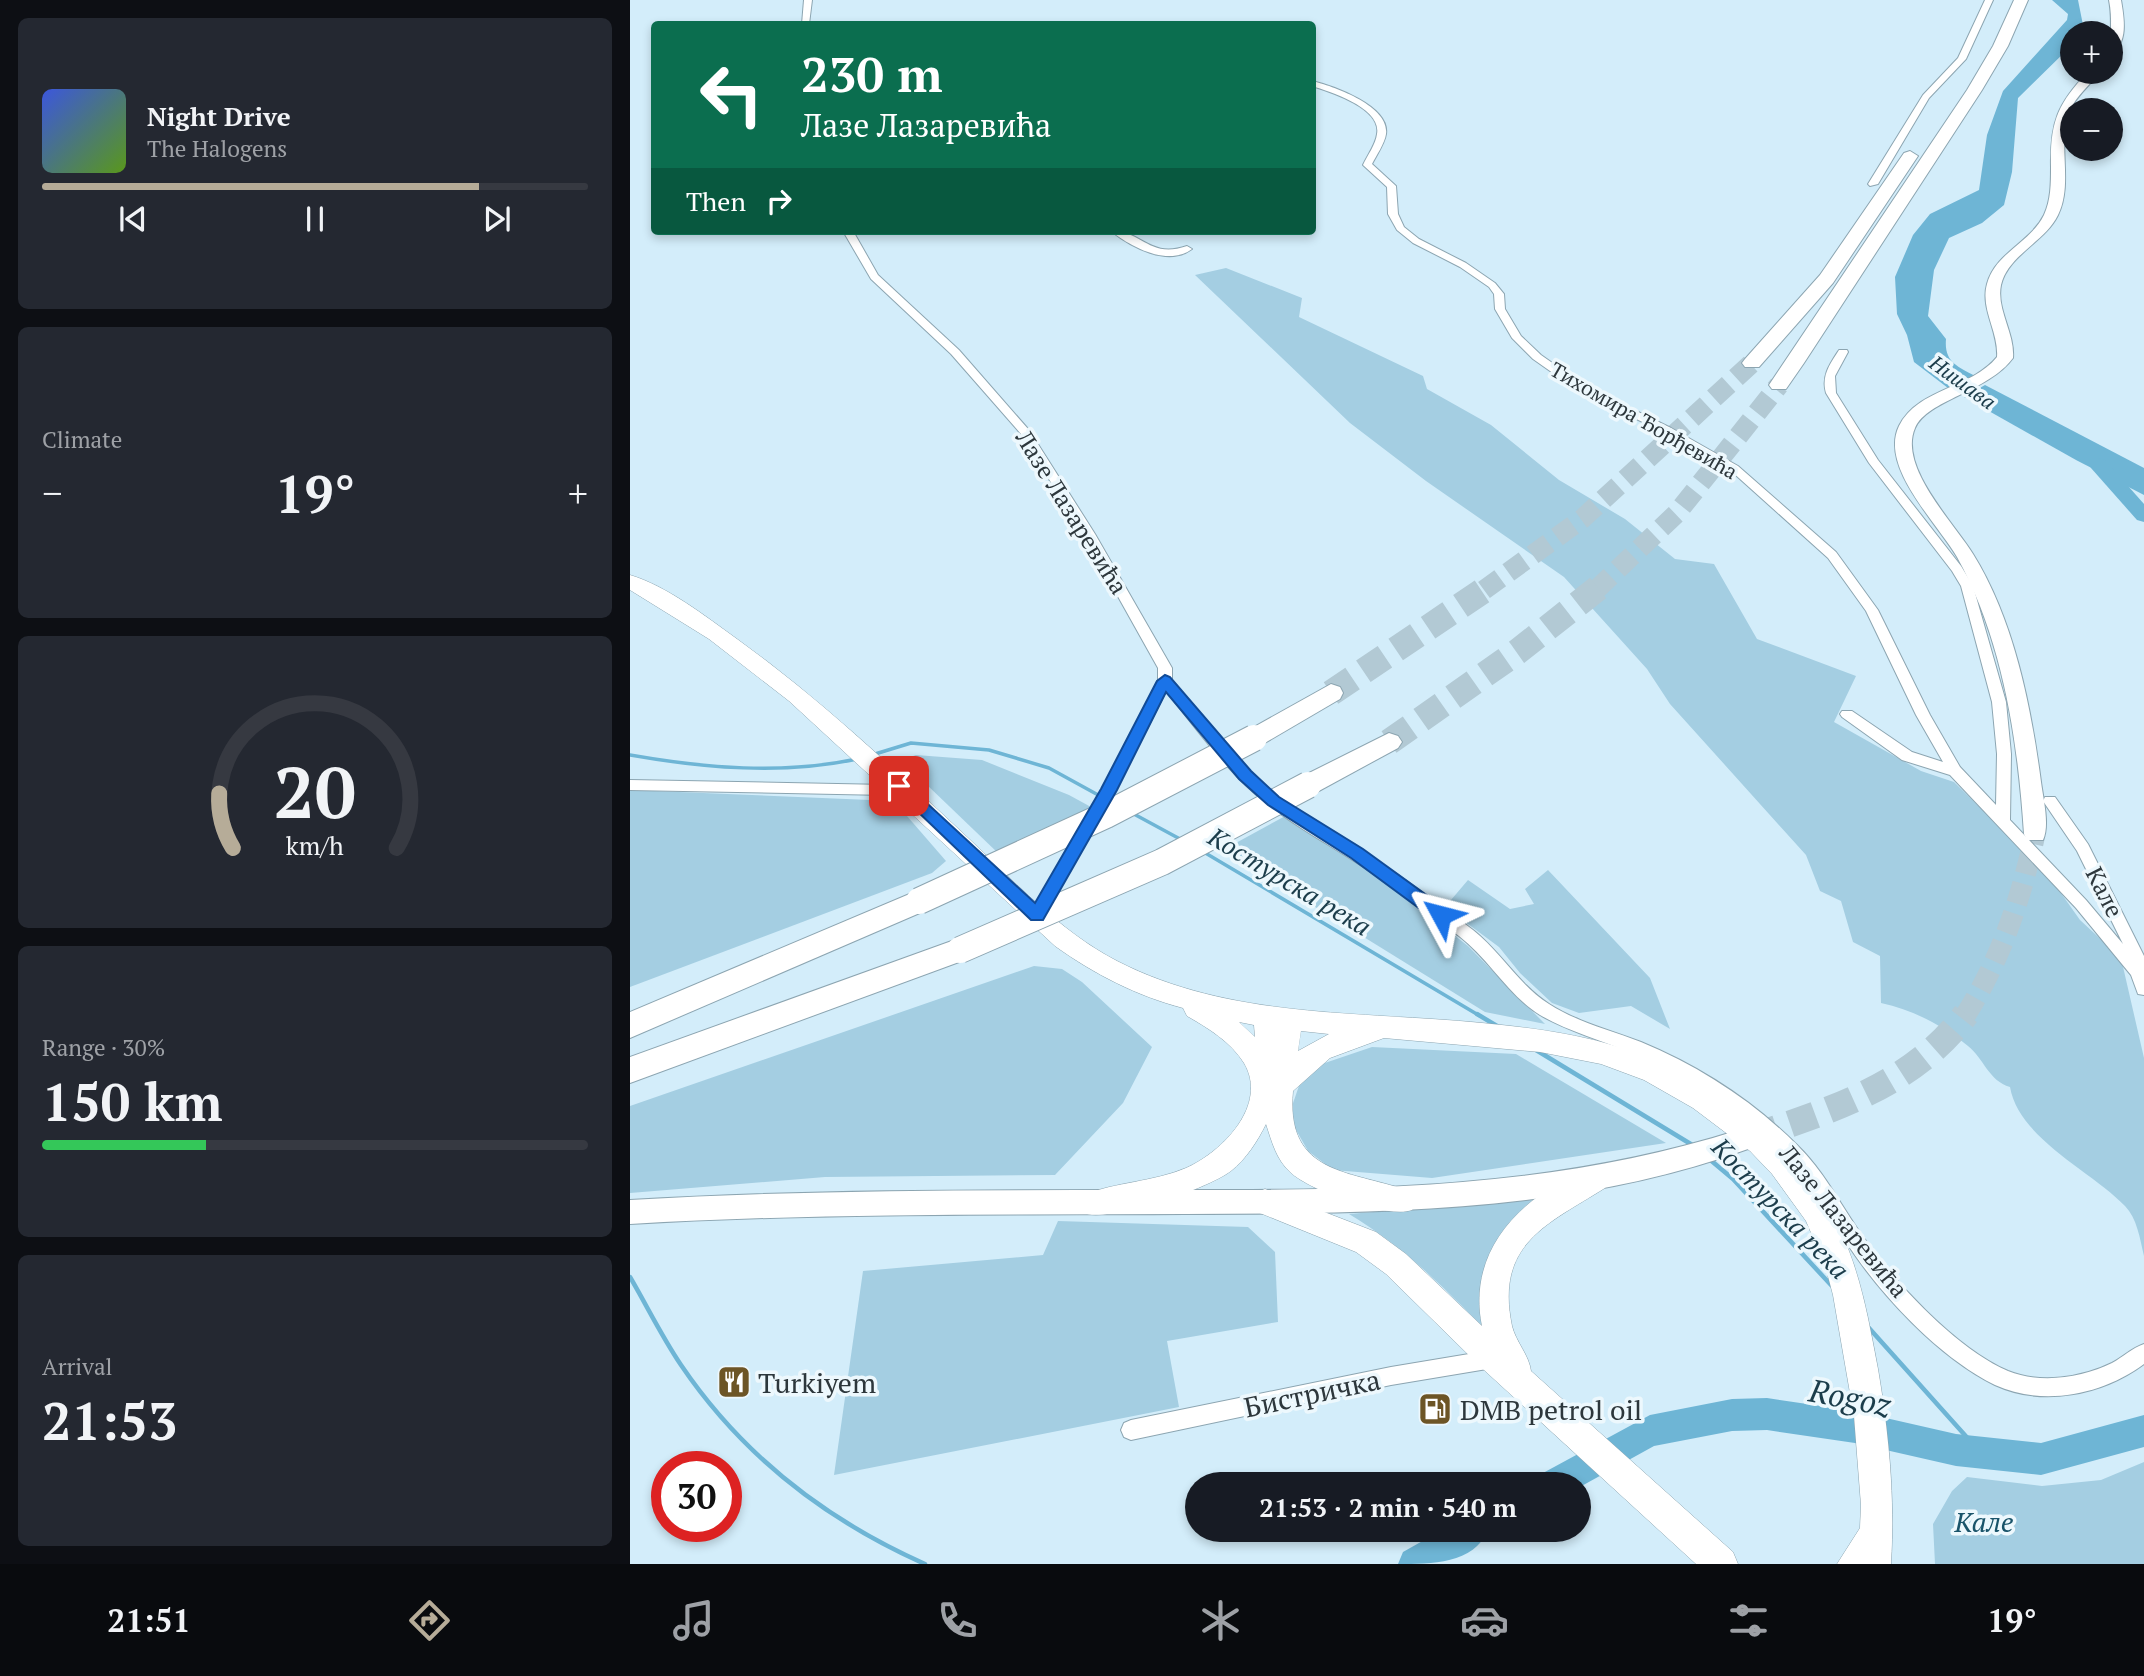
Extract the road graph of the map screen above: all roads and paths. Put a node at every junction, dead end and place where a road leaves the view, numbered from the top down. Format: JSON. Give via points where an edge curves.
{"nodes":[{"id":1,"x":808,"y":0,"type":"edge"},
{"id":2,"x":1989,"y":0,"type":"edge"},
{"id":3,"x":2010,"y":0,"type":"edge"},
{"id":4,"x":2021,"y":0,"type":"edge"},
{"id":5,"x":2115,"y":0,"type":"edge"},
{"id":6,"x":808,"y":14,"type":"junction"},
{"id":7,"x":807,"y":21,"type":"edge"},
{"id":8,"x":814,"y":21,"type":"edge"},
{"id":9,"x":2119,"y":21,"type":"edge"},
{"id":10,"x":1316,"y":84,"type":"edge"},
{"id":11,"x":2084,"y":84,"type":"edge"},
{"id":12,"x":1873,"y":184,"type":"dead end"},
{"id":13,"x":850,"y":235,"type":"edge"},
{"id":14,"x":1125,"y":235,"type":"edge"},
{"id":15,"x":1187,"y":249,"type":"dead end"},
{"id":16,"x":1843,"y":352,"type":"dead end"},
{"id":17,"x":1752,"y":363,"type":"tunnel mouth"},
{"id":18,"x":1779,"y":385,"type":"tunnel mouth"},
{"id":19,"x":630,"y":581,"type":"edge"},
{"id":20,"x":1165,"y":681,"type":"junction"},
{"id":21,"x":1331,"y":693,"type":"tunnel mouth"},
{"id":22,"x":1847,"y":714,"type":"dead end"},
{"id":23,"x":1389,"y":742,"type":"tunnel mouth"},
{"id":24,"x":1955,"y":771,"type":"junction"},
{"id":25,"x":630,"y":785,"type":"edge"},
{"id":26,"x":899,"y":786,"type":"junction"},
{"id":27,"x":2050,"y":801,"type":"dead end"},
{"id":28,"x":2003,"y":819,"type":"junction"},
{"id":29,"x":2035,"y":834,"type":"tunnel mouth"},
{"id":30,"x":1037,"y":915,"type":"junction"},
{"id":31,"x":960,"y":950,"type":"joint"},
{"id":32,"x":2137,"y":972,"type":"junction"},
{"id":33,"x":2144,"y":989,"type":"edge"},
{"id":34,"x":1175,"y":997,"type":"junction"},
{"id":35,"x":1279,"y":1016,"type":"junction"},
{"id":36,"x":630,"y":1025,"type":"edge"},
{"id":37,"x":1401,"y":1027,"type":"junction"},
{"id":38,"x":630,"y":1070,"type":"edge"},
{"id":39,"x":1271,"y":1081,"type":"junction"},
{"id":40,"x":1733,"y":1144,"type":"tunnel mouth"},
{"id":41,"x":1595,"y":1179,"type":"junction"},
{"id":42,"x":1402,"y":1201,"type":"junction"},
{"id":43,"x":1265,"y":1202,"type":"junction"},
{"id":44,"x":1093,"y":1204,"type":"junction"},
{"id":45,"x":630,"y":1212,"type":"edge"},
{"id":46,"x":1840,"y":1265,"type":"joint"},
{"id":47,"x":2144,"y":1353,"type":"edge"},
{"id":48,"x":1860,"y":1356,"type":"joint"},
{"id":49,"x":1495,"y":1359,"type":"junction"},
{"id":50,"x":1530,"y":1389,"type":"junction"},
{"id":51,"x":1130,"y":1430,"type":"dead end"},
{"id":52,"x":1878,"y":1531,"type":"junction"},
{"id":53,"x":1721,"y":1564,"type":"edge"},
{"id":54,"x":1854,"y":1564,"type":"edge"},
{"id":55,"x":1874,"y":1564,"type":"edge"}],
"edges":[{"from":1,"to":6,"type":"street"},
{"from":2,"to":12,"type":"street","via":[[1962,58],[1926,97]]},
{"from":3,"to":17,"type":"highway","via":[[1971,75],[1878,200],[1827,279]]},
{"from":4,"to":18,"type":"highway","via":[[1972,95]]},
{"from":5,"to":9,"type":"main road"},
{"from":6,"to":7,"type":"street"},
{"from":6,"to":8,"type":"street"},
{"from":10,"to":24,"type":"street","name":"Тихомира Ђорђевића","via":[[1352,99],[1378,120],[1382,133],[1367,165],[1391,186],[1396,223],[1416,241],[1492,285],[1517,338],[1581,388],[1734,468],[1832,555],[1872,610]]},
{"from":11,"to":29,"type":"main road","via":[[2060,120],[2058,194],[2049,219],[2004,266],[1994,286],[1994,307],[2007,350],[1997,370],[1931,405],[1906,428],[1903,454],[1977,577],[1993,617],[2026,758]]},
{"from":13,"to":20,"type":"street","name":"Лазе Лазаревића","via":[[874,277],[955,352],[1031,441],[1132,607],[1164,668]]},
{"from":14,"to":15,"type":"street","via":[[1167,254],[1176,256]]},
{"from":16,"to":28,"type":"street","via":[[1830,375],[1831,393],[1873,461],[1957,569],[1974,606],[1999,702]]},
{"from":19,"to":26,"type":"main road","via":[[761,665]]},
{"from":20,"to":30,"type":"street"},
{"from":20,"to":47,"type":"street","name":"Лазе Лазаревића","via":[[1245,775],[1274,801],[1424,901],[1483,947],[1543,1009],[1677,1067],[1718,1090],[1790,1148],[1867,1257],[1947,1340],[1977,1364],[2005,1380],[2057,1387],[2108,1376]]},
{"from":21,"to":36,"type":"highway","bridge":true,"via":[[1106,815]]},
{"from":22,"to":24,"type":"street","name":"Тихомира Ђорђевића","via":[[1907,756]]},
{"from":23,"to":31,"type":"highway","bridge":true,"via":[[1161,862]]},
{"from":24,"to":28,"type":"street","name":"Тихомира Ђорђевића"},
{"from":25,"to":26,"type":"street","via":[[887,790]]},
{"from":26,"to":30,"type":"main road"},
{"from":27,"to":32,"type":"street","name":"Кале","via":[[2088,858],[2133,947]]},
{"from":28,"to":32,"type":"street","name":"Тихомира Ђорђевића"},
{"from":30,"to":34,"type":"main road","via":[[1071,946],[1106,967]]},
{"from":31,"to":38,"type":"highway"},
{"from":32,"to":33,"type":"street","name":"Кале"},
{"from":34,"to":35,"type":"main road"},
{"from":34,"to":39,"type":"main road","via":[[1240,1038]]},
{"from":35,"to":37,"type":"main road"},
{"from":35,"to":39,"type":"main road"},
{"from":37,"to":39,"type":"main road","via":[[1331,1043]]},
{"from":37,"to":46,"type":"main road","via":[[1535,1040],[1603,1053],[1717,1109],[1768,1151],[1804,1191],[1829,1231]]},
{"from":39,"to":42,"type":"main road","via":[[1285,1143],[1297,1162],[1315,1177],[1335,1185]]},
{"from":39,"to":44,"type":"main road","via":[[1244,1140],[1228,1158],[1177,1183]]},
{"from":40,"to":41,"type":"main road"},
{"from":41,"to":42,"type":"main road","via":[[1495,1195]]},
{"from":41,"to":50,"type":"main road","via":[[1525,1223],[1502,1253],[1495,1273],[1497,1331],[1507,1357]]},
{"from":42,"to":43,"type":"main road"},
{"from":43,"to":44,"type":"main road"},
{"from":43,"to":49,"type":"main road","via":[[1366,1242],[1396,1264]]},
{"from":44,"to":45,"type":"main road","via":[[965,1201]]},
{"from":46,"to":48,"type":"main road"},
{"from":48,"to":52,"type":"main road"},
{"from":49,"to":50,"type":"main road"},
{"from":49,"to":51,"type":"street","name":"Бистричка"},
{"from":50,"to":53,"type":"main road"},
{"from":52,"to":54,"type":"main road"},
{"from":52,"to":55,"type":"main road"}]}
